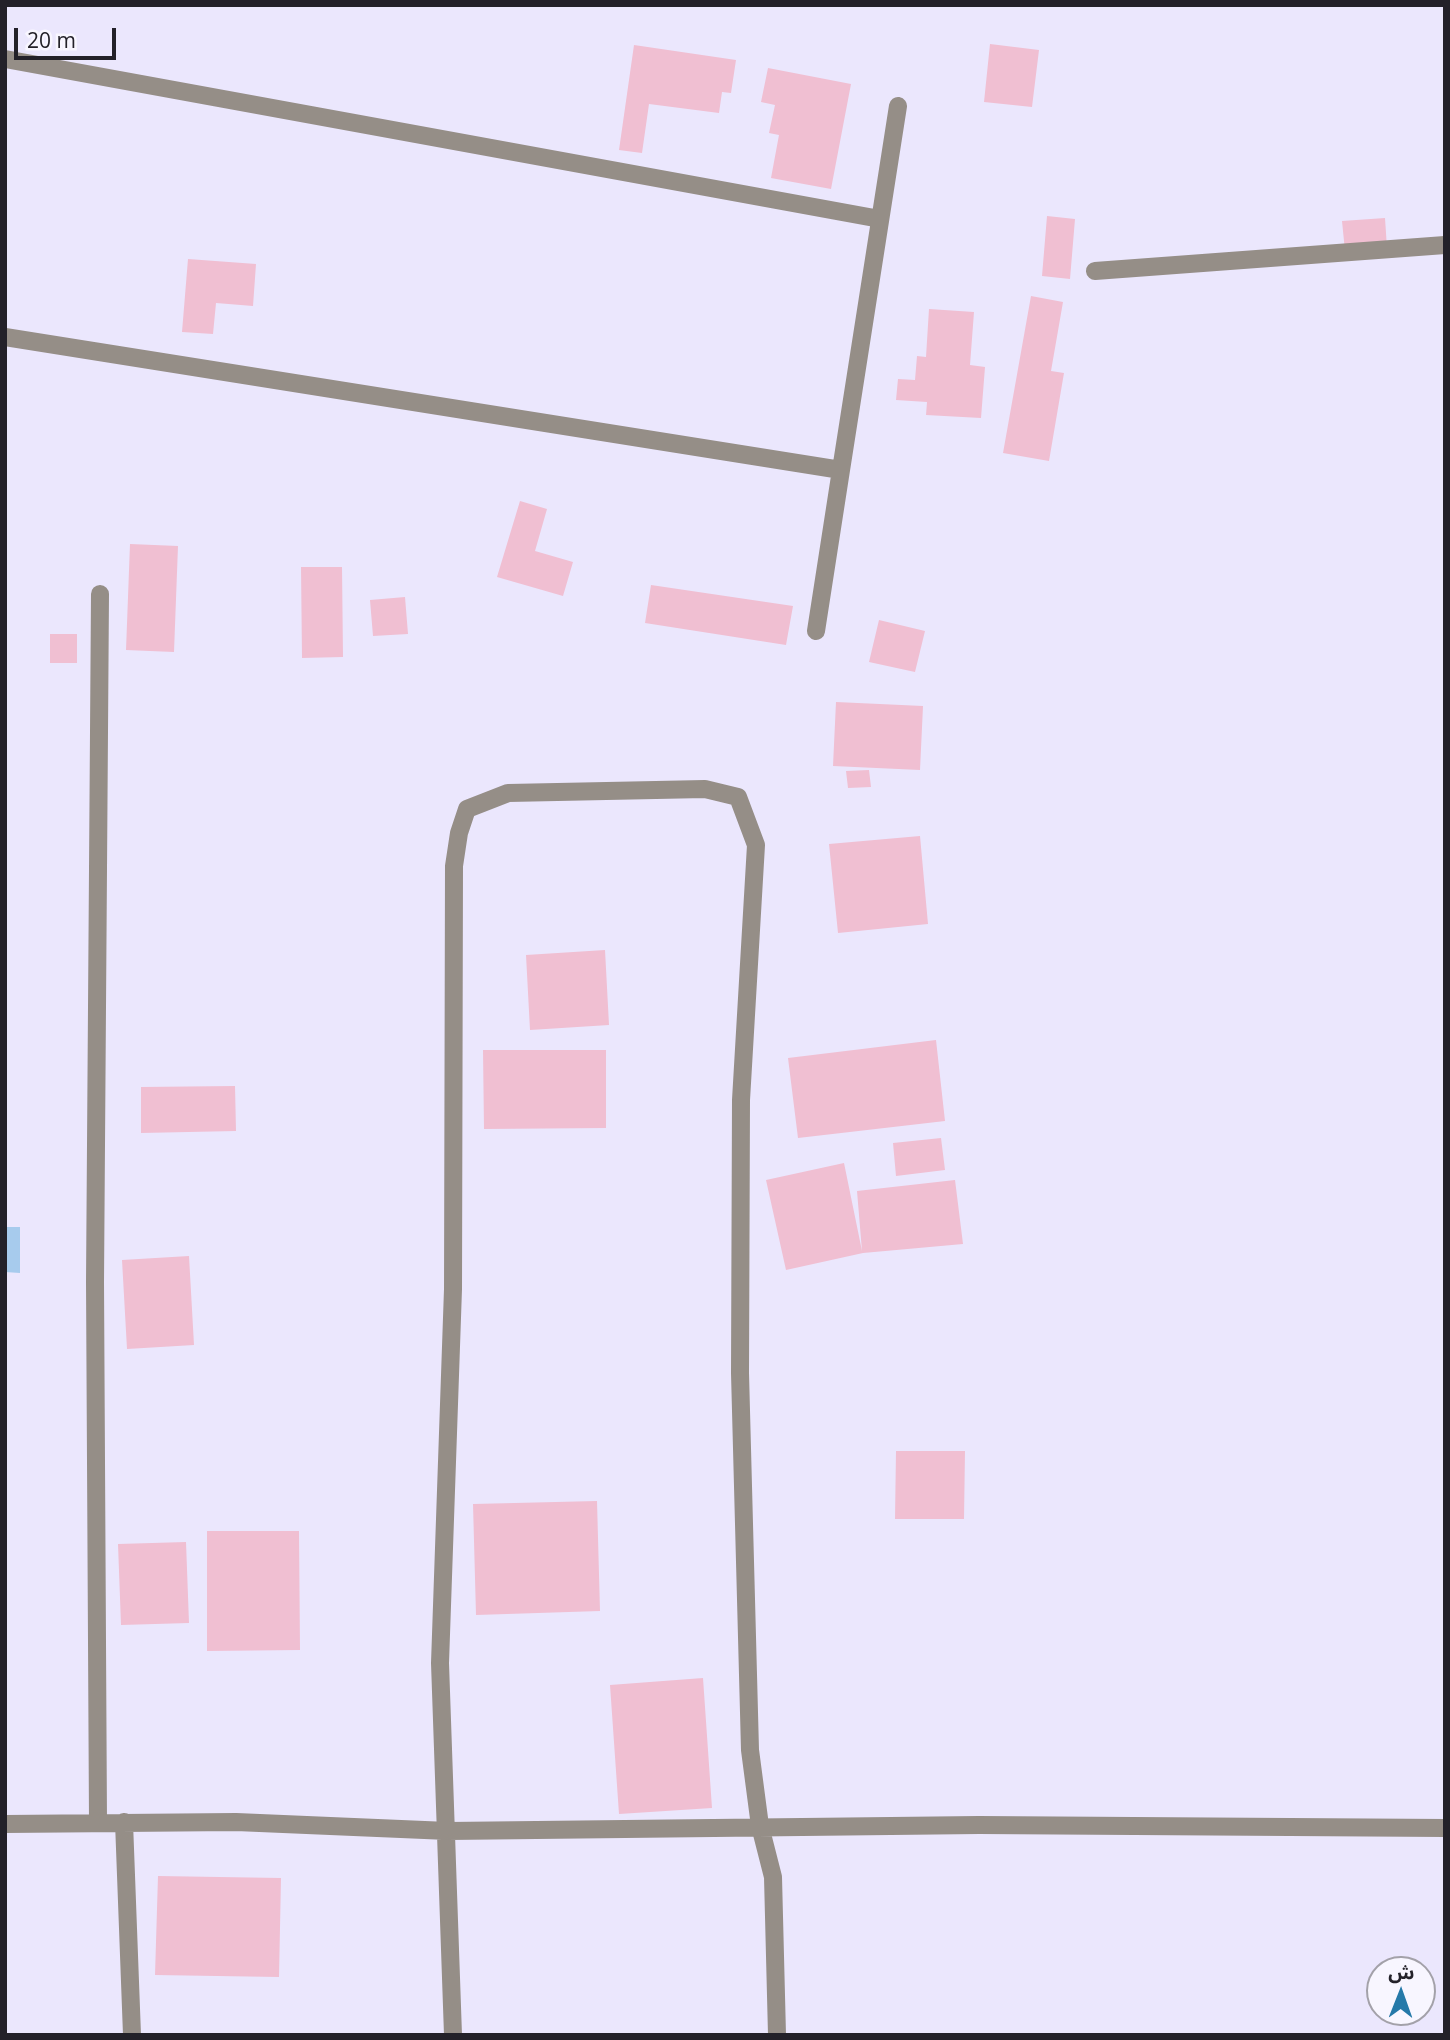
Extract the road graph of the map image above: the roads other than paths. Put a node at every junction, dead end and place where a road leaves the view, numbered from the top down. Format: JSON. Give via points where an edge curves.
{"nodes":[{"id":1,"x":5,"y":60,"type":"edge"},
{"id":2,"x":898,"y":106,"type":"dead end"},
{"id":3,"x":880,"y":219,"type":"junction"},
{"id":4,"x":1445,"y":245,"type":"edge"},
{"id":5,"x":1095,"y":271,"type":"dead end"},
{"id":6,"x":5,"y":337,"type":"edge"},
{"id":7,"x":841,"y":470,"type":"junction"},
{"id":8,"x":100,"y":594,"type":"dead end"},
{"id":9,"x":816,"y":631,"type":"dead end"},
{"id":10,"x":98,"y":1822,"type":"junction"},
{"id":11,"x":124,"y":1822,"type":"junction"},
{"id":12,"x":5,"y":1824,"type":"edge"},
{"id":13,"x":760,"y":1826,"type":"junction"},
{"id":14,"x":1445,"y":1828,"type":"edge"},
{"id":15,"x":448,"y":1831,"type":"junction"},
{"id":16,"x":132,"y":2035,"type":"edge"},
{"id":17,"x":453,"y":2035,"type":"edge"},
{"id":18,"x":777,"y":2035,"type":"edge"}],
"edges":[{"from":1,"to":3,"type":"street"},
{"from":2,"to":3,"type":"street"},
{"from":3,"to":7,"type":"street"},
{"from":4,"to":5,"type":"street"},
{"from":6,"to":7,"type":"street"},
{"from":7,"to":9,"type":"street"},
{"from":8,"to":10,"type":"street","via":[[94,1281]]},
{"from":10,"to":11,"type":"street"},
{"from":10,"to":12,"type":"street"},
{"from":11,"to":15,"type":"street"},
{"from":11,"to":16,"type":"street"},
{"from":13,"to":14,"type":"street"},
{"from":13,"to":15,"type":"street"},
{"from":13,"to":15,"type":"street","via":[[750,1750],[740,1373],[741,1100],[756,845],[738,797],[705,789],[508,793],[467,808],[459,833],[454,866],[453,1289],[440,1663]]},
{"from":13,"to":18,"type":"street","via":[[773,1877]]},
{"from":15,"to":17,"type":"street"}]}
